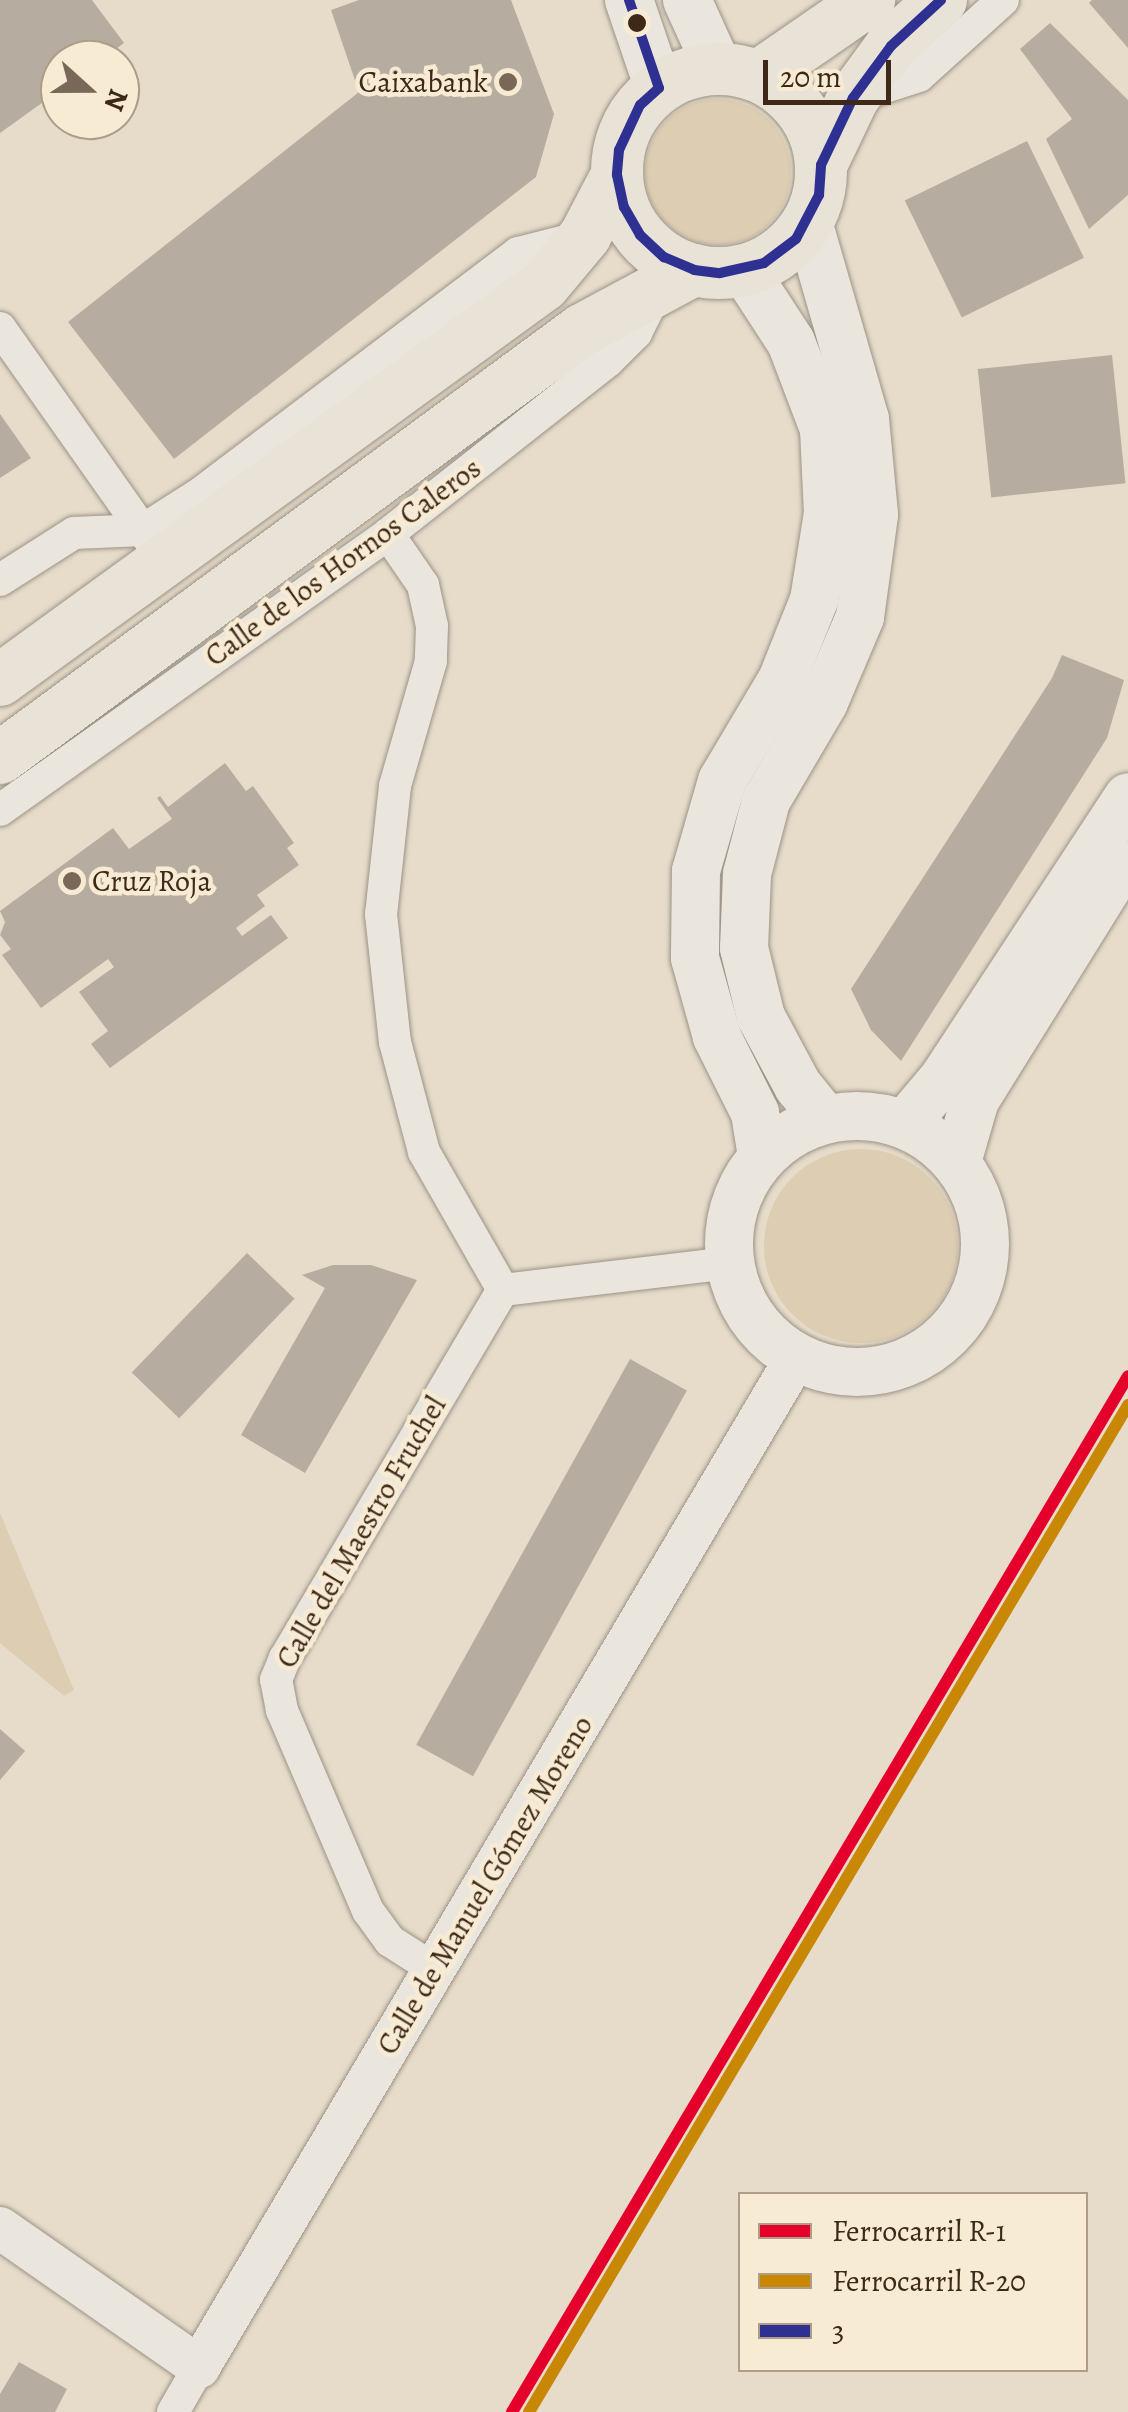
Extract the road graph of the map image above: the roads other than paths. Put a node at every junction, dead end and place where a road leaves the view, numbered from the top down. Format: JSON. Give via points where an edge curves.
{"nodes":[{"id":1,"x":629,"y":0,"type":"edge"},
{"id":2,"x":687,"y":0,"type":"edge"},
{"id":3,"x":869,"y":0,"type":"edge"},
{"id":4,"x":941,"y":0,"type":"edge"},
{"id":5,"x":1002,"y":0,"type":"edge"},
{"id":6,"x":817,"y":20,"type":"edge"},
{"id":7,"x":738,"y":72,"type":"junction"},
{"id":8,"x":659,"y":88,"type":"junction"},
{"id":9,"x":853,"y":98,"type":"junction"},
{"id":10,"x":821,"y":166,"type":"junction"},
{"id":11,"x":617,"y":175,"type":"junction"},
{"id":12,"x":808,"y":222,"type":"junction"},
{"id":13,"x":699,"y":276,"type":"junction"},
{"id":14,"x":0,"y":328,"type":"edge"},
{"id":15,"x":388,"y":534,"type":"junction"},
{"id":16,"x":153,"y":546,"type":"junction"},
{"id":17,"x":0,"y":580,"type":"edge"},
{"id":18,"x":0,"y":680,"type":"edge"},
{"id":19,"x":0,"y":758,"type":"edge"},
{"id":20,"x":1128,"y":797,"type":"edge"},
{"id":21,"x":0,"y":810,"type":"edge"},
{"id":22,"x":1128,"y":854,"type":"edge"},
{"id":23,"x":825,"y":1119,"type":"junction"},
{"id":24,"x":906,"y":1124,"type":"junction"},
{"id":25,"x":762,"y":1156,"type":"junction"},
{"id":26,"x":957,"y":1162,"type":"junction"},
{"id":27,"x":730,"y":1262,"type":"junction"},
{"id":28,"x":504,"y":1290,"type":"junction"},
{"id":29,"x":796,"y":1358,"type":"junction"},
{"id":30,"x":434,"y":1969,"type":"junction"},
{"id":31,"x":0,"y":2228,"type":"edge"},
{"id":32,"x":199,"y":2367,"type":"junction"},
{"id":33,"x":173,"y":2412,"type":"edge"}],
"edges":[{"from":1,"to":8,"type":"main road"},
{"from":2,"to":7,"type":"main road"},
{"from":3,"to":6,"type":"main road"},
{"from":4,"to":9,"type":"main road","via":[[891,46]]},
{"from":5,"to":9,"type":"street","via":[[919,76]]},
{"from":6,"to":7,"type":"main road"},
{"from":7,"to":8,"type":"main road","via":[[687,73]]},
{"from":7,"to":10,"type":"main road","via":[[784,91],[803,112]]},
{"from":8,"to":11,"type":"main road","via":[[628,126]]},
{"from":9,"to":10,"type":"main road"},
{"from":10,"to":12,"type":"main road"},
{"from":11,"to":13,"type":"main road","via":[[640,236]]},
{"from":11,"to":16,"type":"main road","via":[[585,236],[544,285]]},
{"from":12,"to":13,"type":"main road","via":[[781,252]]},
{"from":12,"to":23,"type":"main road","via":[[865,419],[874,515],[860,618],[824,702],[766,801],[747,874],[744,948],[761,1018],[798,1086]]},
{"from":13,"to":15,"type":"street","name":"Calle de los Hornos Caleros","via":[[608,361]]},
{"from":13,"to":19,"type":"main road","name":"Calle de los Hornos Caleros","via":[[582,330]]},
{"from":13,"to":25,"type":"main road","via":[[791,342],[824,429],[828,513],[814,600],[782,680],[722,780],[696,872],[695,958],[716,1038],[754,1113]]},
{"from":14,"to":16,"type":"street"},
{"from":15,"to":21,"type":"street","name":"Calle de los Hornos Caleros"},
{"from":15,"to":28,"type":"street","via":[[424,585],[432,626],[430,661],[395,786],[381,914],[394,1042],[424,1152]]},
{"from":16,"to":17,"type":"street","via":[[74,533]]},
{"from":16,"to":18,"type":"main road"},
{"from":20,"to":24,"type":"main road","via":[[943,1079]]},
{"from":22,"to":26,"type":"main road","via":[[975,1100]]},
{"from":23,"to":24,"type":"main road","via":[[866,1115]]},
{"from":23,"to":25,"type":"main road","via":[[791,1133]]},
{"from":24,"to":26,"type":"main road"},
{"from":25,"to":27,"type":"main road","via":[[734,1206]]},
{"from":26,"to":29,"type":"main road","via":[[977,1196],[986,1234],[983,1274],[968,1310],[944,1340],[910,1361],[872,1372],[834,1371]]},
{"from":27,"to":28,"type":"street"},
{"from":27,"to":29,"type":"main road","via":[[757,1324]]},
{"from":28,"to":30,"type":"street","name":"Calle del Maestro Fruchel","via":[[276,1680],[282,1710],[368,1911],[390,1940]]},
{"from":29,"to":30,"type":"street","name":"Calle de Manuel Gómez Moreno"},
{"from":30,"to":32,"type":"street","name":"Calle de Manuel Gómez Moreno"},
{"from":31,"to":32,"type":"street"},
{"from":32,"to":33,"type":"street","name":"Calle de Manuel Gómez Moreno"}]}
